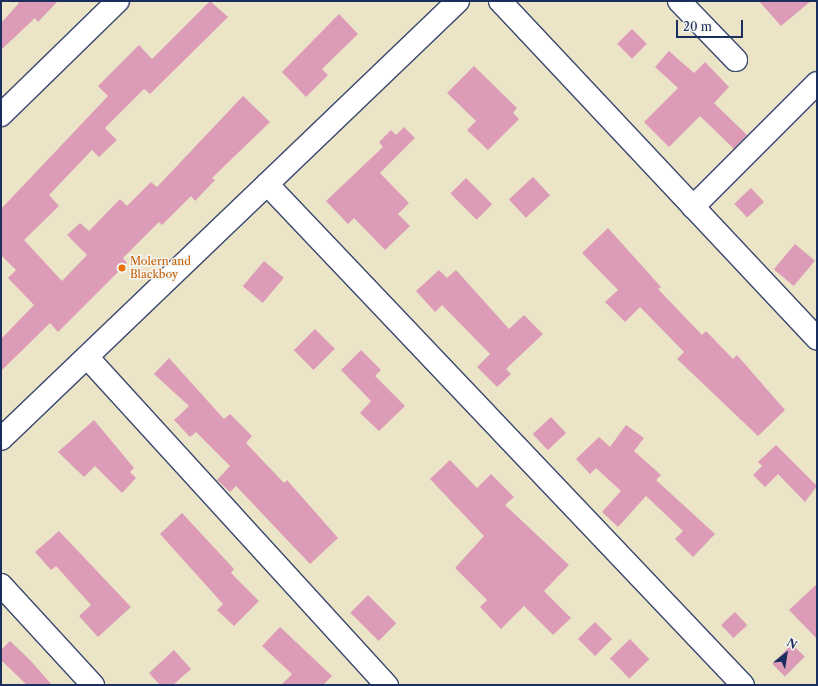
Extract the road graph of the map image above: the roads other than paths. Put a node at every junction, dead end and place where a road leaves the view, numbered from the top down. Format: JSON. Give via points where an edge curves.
{"nodes":[{"id":1,"x":118,"y":1,"type":"edge"},
{"id":2,"x":458,"y":1,"type":"edge"},
{"id":3,"x":500,"y":1,"type":"edge"},
{"id":4,"x":679,"y":1,"type":"edge"},
{"id":5,"x":736,"y":60,"type":"dead end"},
{"id":6,"x":817,"y":84,"type":"edge"},
{"id":7,"x":1,"y":115,"type":"edge"},
{"id":8,"x":267,"y":184,"type":"junction"},
{"id":9,"x":693,"y":207,"type":"junction"},
{"id":10,"x":817,"y":339,"type":"edge"},
{"id":11,"x":87,"y":356,"type":"junction"},
{"id":12,"x":1,"y":439,"type":"edge"},
{"id":13,"x":1,"y":585,"type":"edge"},
{"id":14,"x":93,"y":685,"type":"edge"},
{"id":15,"x":386,"y":685,"type":"edge"},
{"id":16,"x":743,"y":685,"type":"edge"}],
"edges":[{"from":1,"to":7,"type":"street"},
{"from":2,"to":8,"type":"street"},
{"from":3,"to":9,"type":"street"},
{"from":4,"to":5,"type":"street"},
{"from":6,"to":9,"type":"street"},
{"from":8,"to":11,"type":"street"},
{"from":8,"to":16,"type":"street"},
{"from":9,"to":10,"type":"street"},
{"from":11,"to":12,"type":"street"},
{"from":11,"to":15,"type":"street"},
{"from":13,"to":14,"type":"street"}]}
